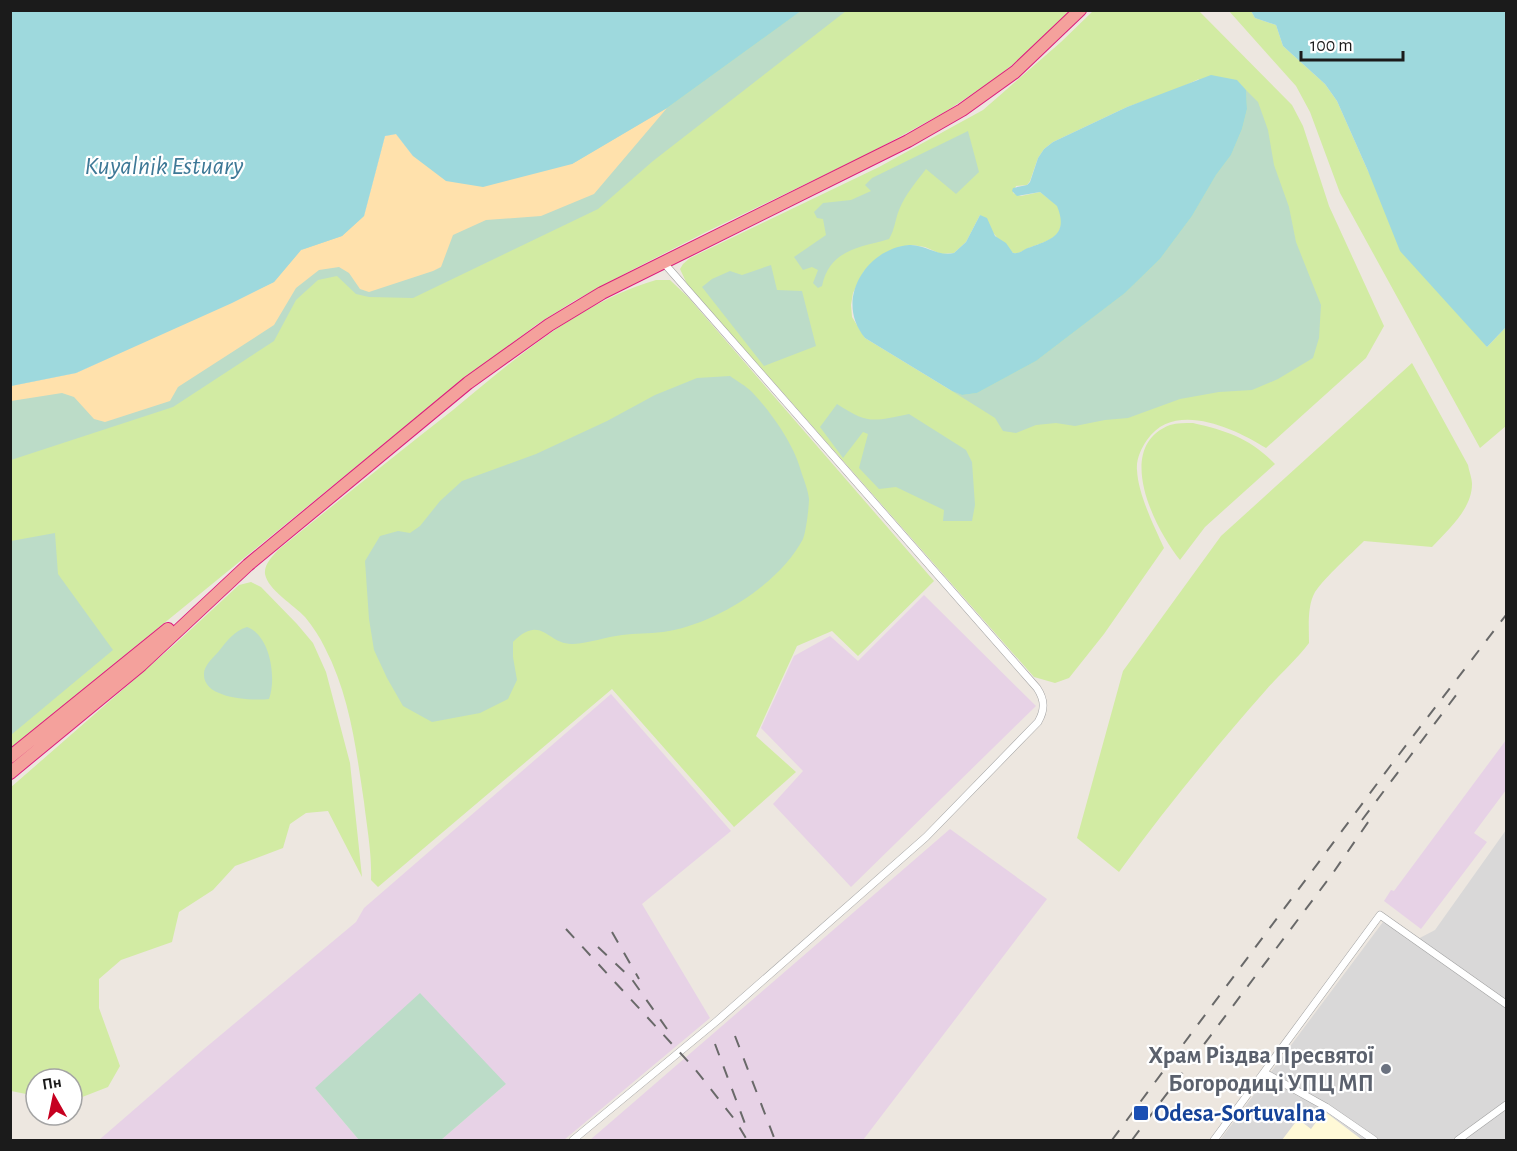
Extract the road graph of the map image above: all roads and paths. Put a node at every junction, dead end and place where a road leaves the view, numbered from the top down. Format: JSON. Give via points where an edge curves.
{"nodes":[{"id":1,"x":1080,"y":10,"type":"edge"},
{"id":2,"x":663,"y":262,"type":"junction"},
{"id":3,"x":215,"y":594,"type":"junction"},
{"id":4,"x":10,"y":758,"type":"edge"},
{"id":5,"x":10,"y":773,"type":"edge"},
{"id":6,"x":1506,"y":1004,"type":"edge"},
{"id":7,"x":1265,"y":1073,"type":"junction"},
{"id":8,"x":1506,"y":1105,"type":"edge"},
{"id":9,"x":573,"y":1140,"type":"edge"},
{"id":10,"x":1214,"y":1140,"type":"edge"},
{"id":11,"x":1374,"y":1140,"type":"edge"},
{"id":12,"x":1458,"y":1140,"type":"edge"}],
"edges":[{"from":1,"to":2,"type":"highway","via":[[1015,72],[962,110],[908,141]]},
{"from":2,"to":3,"type":"highway","via":[[602,293],[506,355]]},
{"from":2,"to":9,"type":"street","via":[[1037,688],[1044,709],[1038,722],[926,837],[718,1020]]},
{"from":3,"to":4,"type":"highway"},
{"from":3,"to":5,"type":"highway","via":[[141,665]]},
{"from":6,"to":7,"type":"street","via":[[1380,915]]},
{"from":7,"to":10,"type":"street"},
{"from":7,"to":11,"type":"street"},
{"from":8,"to":12,"type":"street"}]}
